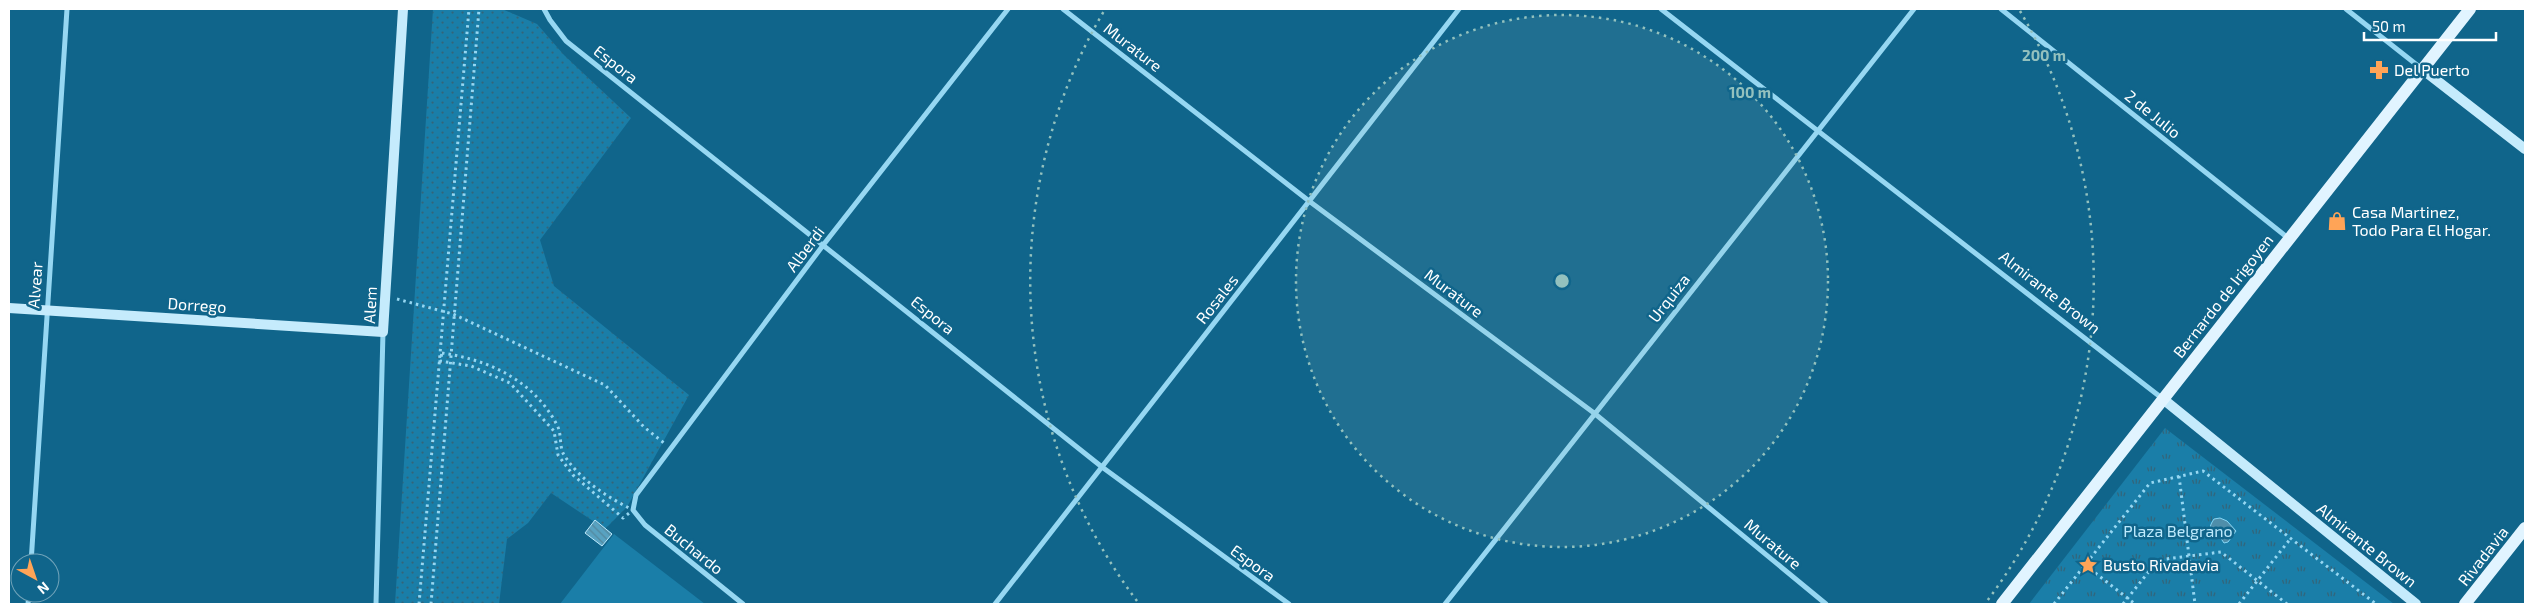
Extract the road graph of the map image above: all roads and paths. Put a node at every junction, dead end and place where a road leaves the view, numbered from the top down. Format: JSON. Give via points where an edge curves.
{"nodes":[{"id":1,"x":67,"y":9,"type":"edge"},
{"id":2,"x":403,"y":9,"type":"edge"},
{"id":3,"x":468,"y":9,"type":"edge"},
{"id":4,"x":479,"y":9,"type":"edge"},
{"id":5,"x":544,"y":9,"type":"edge"},
{"id":6,"x":1008,"y":9,"type":"edge"},
{"id":7,"x":1063,"y":9,"type":"edge"},
{"id":8,"x":1459,"y":9,"type":"edge"},
{"id":9,"x":1661,"y":9,"type":"edge"},
{"id":10,"x":1914,"y":9,"type":"edge"},
{"id":11,"x":2002,"y":9,"type":"edge"},
{"id":12,"x":2346,"y":9,"type":"edge"},
{"id":13,"x":2470,"y":9,"type":"edge"},
{"id":14,"x":2422,"y":70,"type":"junction"},
{"id":15,"x":1817,"y":130,"type":"junction"},
{"id":16,"x":2525,"y":149,"type":"edge"},
{"id":17,"x":1310,"y":201,"type":"junction"},
{"id":18,"x":2289,"y":239,"type":"junction"},
{"id":19,"x":824,"y":244,"type":"junction"},
{"id":20,"x":385,"y":296,"type":"junction"},
{"id":21,"x":9,"y":308,"type":"edge"},
{"id":22,"x":46,"y":311,"type":"junction"},
{"id":23,"x":444,"y":311,"type":"junction"},
{"id":24,"x":453,"y":314,"type":"junction"},
{"id":25,"x":383,"y":332,"type":"junction"},
{"id":26,"x":450,"y":355,"type":"junction"},
{"id":27,"x":449,"y":362,"type":"junction"},
{"id":28,"x":2163,"y":400,"type":"junction"},
{"id":29,"x":1594,"y":413,"type":"junction"},
{"id":30,"x":670,"y":448,"type":"junction"},
{"id":31,"x":1102,"y":467,"type":"junction"},
{"id":32,"x":2179,"y":476,"type":"junction"},
{"id":33,"x":632,"y":510,"type":"junction"},
{"id":34,"x":2525,"y":528,"type":"edge"},
{"id":35,"x":2291,"y":538,"type":"junction"},
{"id":36,"x":32,"y":553,"type":"edge"},
{"id":37,"x":2189,"y":556,"type":"junction"},
{"id":38,"x":2085,"y":565,"type":"junction"},
{"id":39,"x":2258,"y":581,"type":"junction"},
{"id":40,"x":2128,"y":599,"type":"junction"},
{"id":41,"x":376,"y":604,"type":"edge"},
{"id":42,"x":419,"y":604,"type":"edge"},
{"id":43,"x":431,"y":604,"type":"edge"},
{"id":44,"x":743,"y":604,"type":"edge"},
{"id":45,"x":995,"y":604,"type":"edge"},
{"id":46,"x":1289,"y":604,"type":"edge"},
{"id":47,"x":1445,"y":604,"type":"edge"},
{"id":48,"x":1826,"y":604,"type":"edge"},
{"id":49,"x":2002,"y":604,"type":"edge"},
{"id":50,"x":2054,"y":604,"type":"edge"},
{"id":51,"x":2123,"y":604,"type":"edge"},
{"id":52,"x":2135,"y":604,"type":"edge"},
{"id":53,"x":2195,"y":604,"type":"edge"},
{"id":54,"x":2239,"y":604,"type":"edge"},
{"id":55,"x":2287,"y":604,"type":"edge"},
{"id":56,"x":2376,"y":604,"type":"edge"},
{"id":57,"x":2416,"y":604,"type":"edge"},
{"id":58,"x":2466,"y":604,"type":"edge"}],
"edges":[{"from":1,"to":22,"type":"street","name":"Alvear"},
{"from":2,"to":20,"type":"main road","name":"Alem"},
{"from":3,"to":23,"type":"path"},
{"from":4,"to":24,"type":"path"},
{"from":5,"to":19,"type":"street","name":"Espora","via":[[566,41]]},
{"from":6,"to":19,"type":"street","name":"Alberdi"},
{"from":7,"to":17,"type":"street","name":"Murature"},
{"from":8,"to":17,"type":"street","name":"Rosales"},
{"from":9,"to":15,"type":"street","name":"Almirante Brown"},
{"from":10,"to":15,"type":"street","name":"Urquiza"},
{"from":11,"to":18,"type":"street","name":"2 de Julio"},
{"from":12,"to":14,"type":"street"},
{"from":13,"to":14,"type":"main road","name":"Bernardo de Irigoyen"},
{"from":14,"to":16,"type":"main road"},
{"from":14,"to":18,"type":"main road","name":"Bernardo de Irigoyen"},
{"from":15,"to":28,"type":"street","name":"Almirante Brown"},
{"from":15,"to":29,"type":"street","name":"Urquiza"},
{"from":17,"to":29,"type":"street","name":"Murature"},
{"from":17,"to":31,"type":"street","name":"Rosales"},
{"from":18,"to":28,"type":"main road","name":"Bernardo de Irigoyen"},
{"from":19,"to":30,"type":"street","name":"Alberdi"},
{"from":19,"to":31,"type":"street","name":"Espora"},
{"from":20,"to":23,"type":"path"},
{"from":20,"to":25,"type":"main road","name":"Alem"},
{"from":21,"to":22,"type":"main road","name":"Dorrego"},
{"from":22,"to":25,"type":"main road","name":"Dorrego"},
{"from":22,"to":36,"type":"street","name":"Alvear"},
{"from":23,"to":24,"type":"path"},
{"from":23,"to":42,"type":"path"},
{"from":24,"to":26,"type":"path"},
{"from":24,"to":30,"type":"path","via":[[605,385],[644,427]]},
{"from":25,"to":41,"type":"street","name":"Alem"},
{"from":26,"to":27,"type":"path"},
{"from":26,"to":27,"type":"path","via":[[442,353],[440,361]]},
{"from":26,"to":33,"type":"path","via":[[473,358],[514,376],[544,403],[559,428],[563,454],[603,495]]},
{"from":27,"to":33,"type":"path","via":[[471,366],[510,383],[554,431],[558,455],[573,474],[623,518]]},
{"from":27,"to":43,"type":"path"},
{"from":28,"to":49,"type":"main road","name":"Bernardo de Irigoyen"},
{"from":28,"to":57,"type":"main road","name":"Almirante Brown"},
{"from":29,"to":47,"type":"street","name":"Urquiza"},
{"from":29,"to":48,"type":"street","name":"Murature"},
{"from":30,"to":33,"type":"street","name":"Alberdi","via":[[641,487]]},
{"from":31,"to":45,"type":"street","name":"Rosales"},
{"from":31,"to":46,"type":"street","name":"Espora"},
{"from":32,"to":35,"type":"path","via":[[2204,471]]},
{"from":32,"to":37,"type":"path"},
{"from":32,"to":38,"type":"path","via":[[2150,483]]},
{"from":33,"to":44,"type":"street","name":"Buchardo","via":[[645,525]]},
{"from":34,"to":58,"type":"main road","name":"Rivadavia"},
{"from":35,"to":39,"type":"path"},
{"from":35,"to":56,"type":"path"},
{"from":37,"to":39,"type":"path","via":[[2221,552]]},
{"from":37,"to":40,"type":"path","via":[[2158,560]]},
{"from":37,"to":53,"type":"path"},
{"from":38,"to":40,"type":"path"},
{"from":38,"to":50,"type":"path"},
{"from":39,"to":54,"type":"path"},
{"from":39,"to":55,"type":"path"},
{"from":40,"to":51,"type":"path"},
{"from":40,"to":52,"type":"path"}]}
